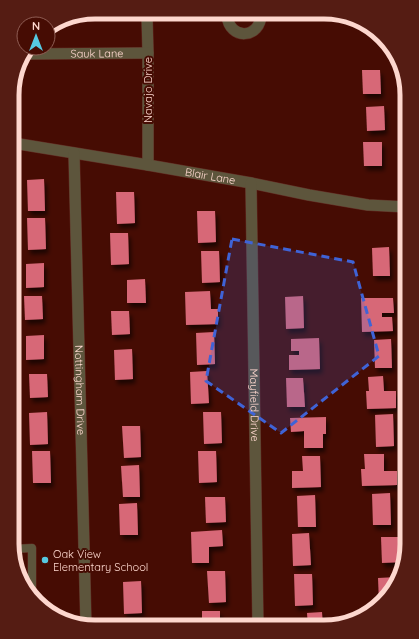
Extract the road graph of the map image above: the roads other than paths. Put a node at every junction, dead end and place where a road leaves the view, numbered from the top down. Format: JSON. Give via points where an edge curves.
{"nodes":[{"id":1,"x":147,"y":19,"type":"edge"},
{"id":2,"x":228,"y":19,"type":"edge"},
{"id":3,"x":261,"y":19,"type":"edge"},
{"id":4,"x":148,"y":53,"type":"junction"},
{"id":5,"x":56,"y":54,"type":"edge"},
{"id":6,"x":19,"y":144,"type":"edge"},
{"id":7,"x":74,"y":153,"type":"junction"},
{"id":8,"x":148,"y":165,"type":"junction"},
{"id":9,"x":251,"y":183,"type":"junction"},
{"id":10,"x":400,"y":207,"type":"edge"},
{"id":11,"x":19,"y":549,"type":"edge"},
{"id":12,"x":31,"y":585,"type":"edge"},
{"id":13,"x":85,"y":619,"type":"edge"},
{"id":14,"x":258,"y":620,"type":"edge"}],
"edges":[{"from":1,"to":4,"type":"street","name":"Navajo Drive"},
{"from":2,"to":3,"type":"street","via":[[236,32],[247,34],[256,29]]},
{"from":4,"to":5,"type":"street","name":"Sauk Lane"},
{"from":4,"to":8,"type":"street","name":"Navajo Drive"},
{"from":6,"to":7,"type":"street","name":"Blair Lane"},
{"from":7,"to":8,"type":"street","name":"Blair Lane"},
{"from":7,"to":13,"type":"street","name":"Nottingham Drive"},
{"from":8,"to":9,"type":"street","name":"Blair Lane"},
{"from":9,"to":10,"type":"street","name":"Blair Lane","via":[[368,205]]},
{"from":9,"to":14,"type":"street","name":"Mayfield Drive"},
{"from":11,"to":12,"type":"lane","via":[[32,548]]}]}
